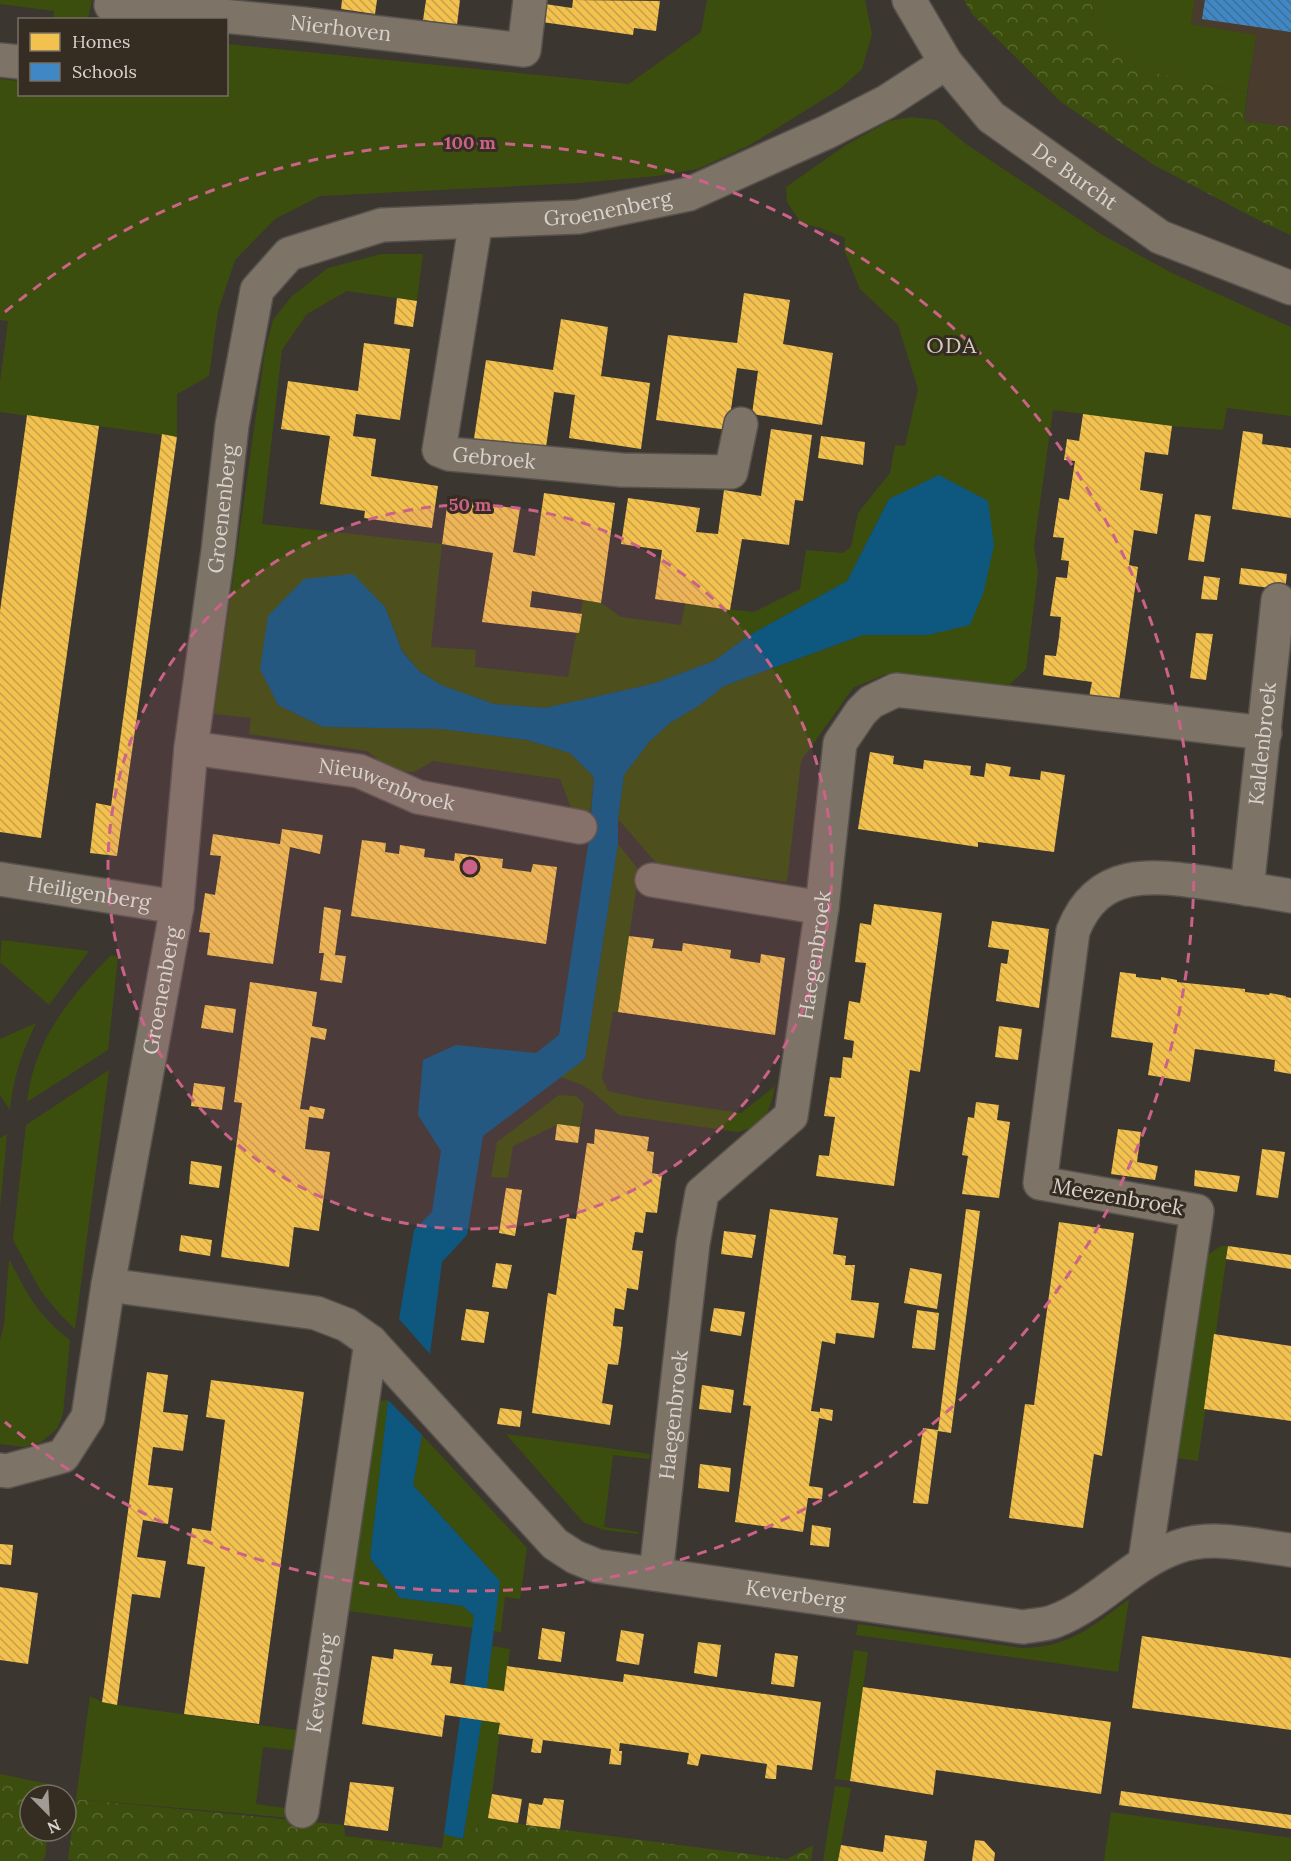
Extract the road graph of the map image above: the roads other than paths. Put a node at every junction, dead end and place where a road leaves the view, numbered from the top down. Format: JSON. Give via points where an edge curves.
{"nodes":[{"id":1,"x":112,"y":0,"type":"edge"},
{"id":2,"x":530,"y":0,"type":"edge"},
{"id":3,"x":909,"y":0,"type":"edge"},
{"id":4,"x":0,"y":60,"type":"edge"},
{"id":5,"x":18,"y":62,"type":"edge"},
{"id":6,"x":946,"y":63,"type":"junction"},
{"id":7,"x":476,"y":220,"type":"junction"},
{"id":8,"x":1291,"y":288,"type":"edge"},
{"id":9,"x":741,"y":424,"type":"dead end"},
{"id":10,"x":1278,"y":600,"type":"dead end"},
{"id":11,"x":1265,"y":733,"type":"junction"},
{"id":12,"x":191,"y":748,"type":"junction"},
{"id":13,"x":580,"y":827,"type":"dead end"},
{"id":14,"x":0,"y":879,"type":"edge"},
{"id":15,"x":652,"y":880,"type":"dead end"},
{"id":16,"x":1247,"y":889,"type":"junction"},
{"id":17,"x":1291,"y":896,"type":"edge"},
{"id":18,"x":177,"y":907,"type":"junction"},
{"id":19,"x":822,"y":908,"type":"junction"},
{"id":20,"x":108,"y":1285,"type":"junction"},
{"id":21,"x":371,"y":1342,"type":"junction"},
{"id":22,"x":0,"y":1470,"type":"edge"},
{"id":23,"x":1291,"y":1550,"type":"edge"},
{"id":24,"x":1145,"y":1561,"type":"junction"},
{"id":25,"x":656,"y":1574,"type":"junction"},
{"id":26,"x":302,"y":1811,"type":"dead end"}],
"edges":[{"from":1,"to":2,"type":"street","name":"Nierhoven","via":[[111,5],[524,50]]},
{"from":3,"to":6,"type":"street","name":"De Burcht"},
{"from":4,"to":5,"type":"street"},
{"from":6,"to":7,"type":"street","name":"Groenenberg","via":[[886,102],[689,194],[578,217]]},
{"from":6,"to":8,"type":"street","name":"De Burcht","via":[[991,117],[1160,237]]},
{"from":7,"to":9,"type":"street","name":"Gebroek","via":[[439,450],[622,470],[731,472]]},
{"from":7,"to":12,"type":"street","name":"Groenenberg","via":[[382,225],[299,250],[289,254],[257,290],[232,425]]},
{"from":10,"to":11,"type":"street","name":"Kaldenbroek"},
{"from":11,"to":16,"type":"street","name":"Kaldenbroek"},
{"from":11,"to":19,"type":"street","name":"Haegenbroek","via":[[896,690],[871,702],[840,743]]},
{"from":12,"to":13,"type":"street","name":"Nieuwenbroek","via":[[359,771],[418,797]]},
{"from":12,"to":18,"type":"street","name":"Groenenberg"},
{"from":14,"to":18,"type":"street","name":"Heiligenberg"},
{"from":15,"to":19,"type":"street"},
{"from":16,"to":17,"type":"street","name":"Meezenbroek"},
{"from":16,"to":24,"type":"street","name":"Meezenbroek","via":[[1160,876],[1126,880],[1105,888],[1090,901],[1073,931],[1040,1183],[1197,1211]]},
{"from":18,"to":20,"type":"street","name":"Groenenberg"},
{"from":19,"to":25,"type":"street","name":"Haegenbroek","via":[[791,1116],[702,1193]]},
{"from":20,"to":21,"type":"street","name":"Keverberg","via":[[315,1313],[347,1324]]},
{"from":20,"to":22,"type":"street","name":"Groenenberg","via":[[87,1417],[63,1456]]},
{"from":21,"to":25,"type":"street","name":"Keverberg","via":[[555,1544],[597,1566]]},
{"from":21,"to":26,"type":"street","name":"Keverberg"},
{"from":23,"to":24,"type":"street","name":"Keverberg","via":[[1216,1541],[1179,1546]]},
{"from":24,"to":25,"type":"street","name":"Keverberg","via":[[1087,1604],[1054,1622],[1023,1627]]}]}
